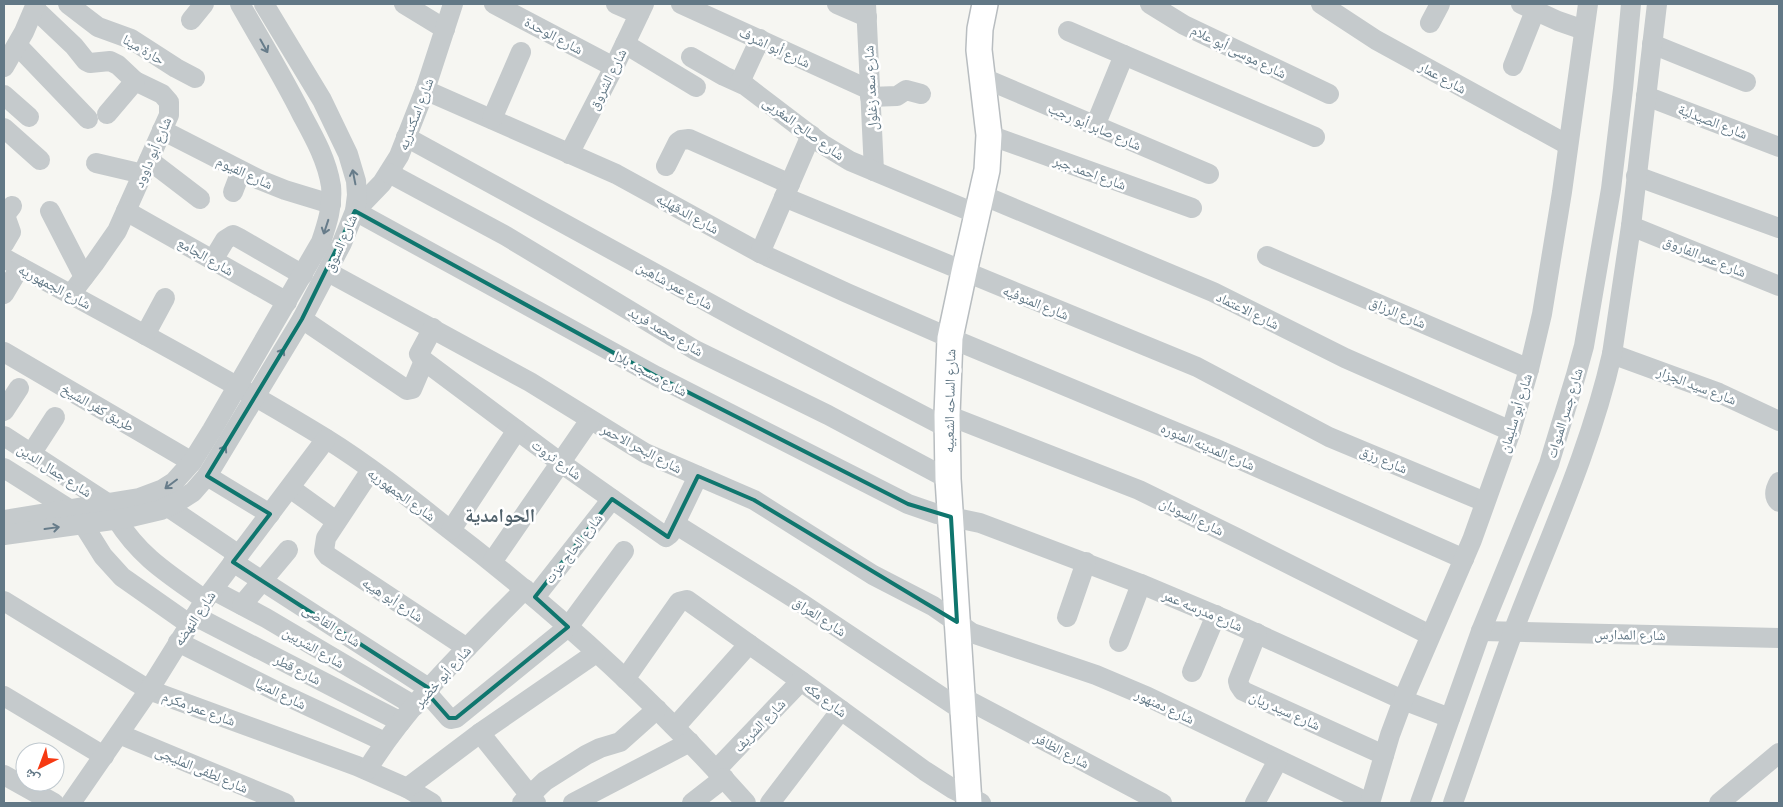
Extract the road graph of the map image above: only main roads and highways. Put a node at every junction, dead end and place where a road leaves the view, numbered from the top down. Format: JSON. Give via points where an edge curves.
{"nodes":[{"id":1,"x":985,"y":4,"type":"edge"},
{"id":2,"x":973,"y":801,"type":"edge"}],
"edges":[{"from":1,"to":2,"type":"main road","name":"شارع الساحه الشعبيه","via":[[979,39],[988,170],[950,338],[947,421],[962,704]]}]}
